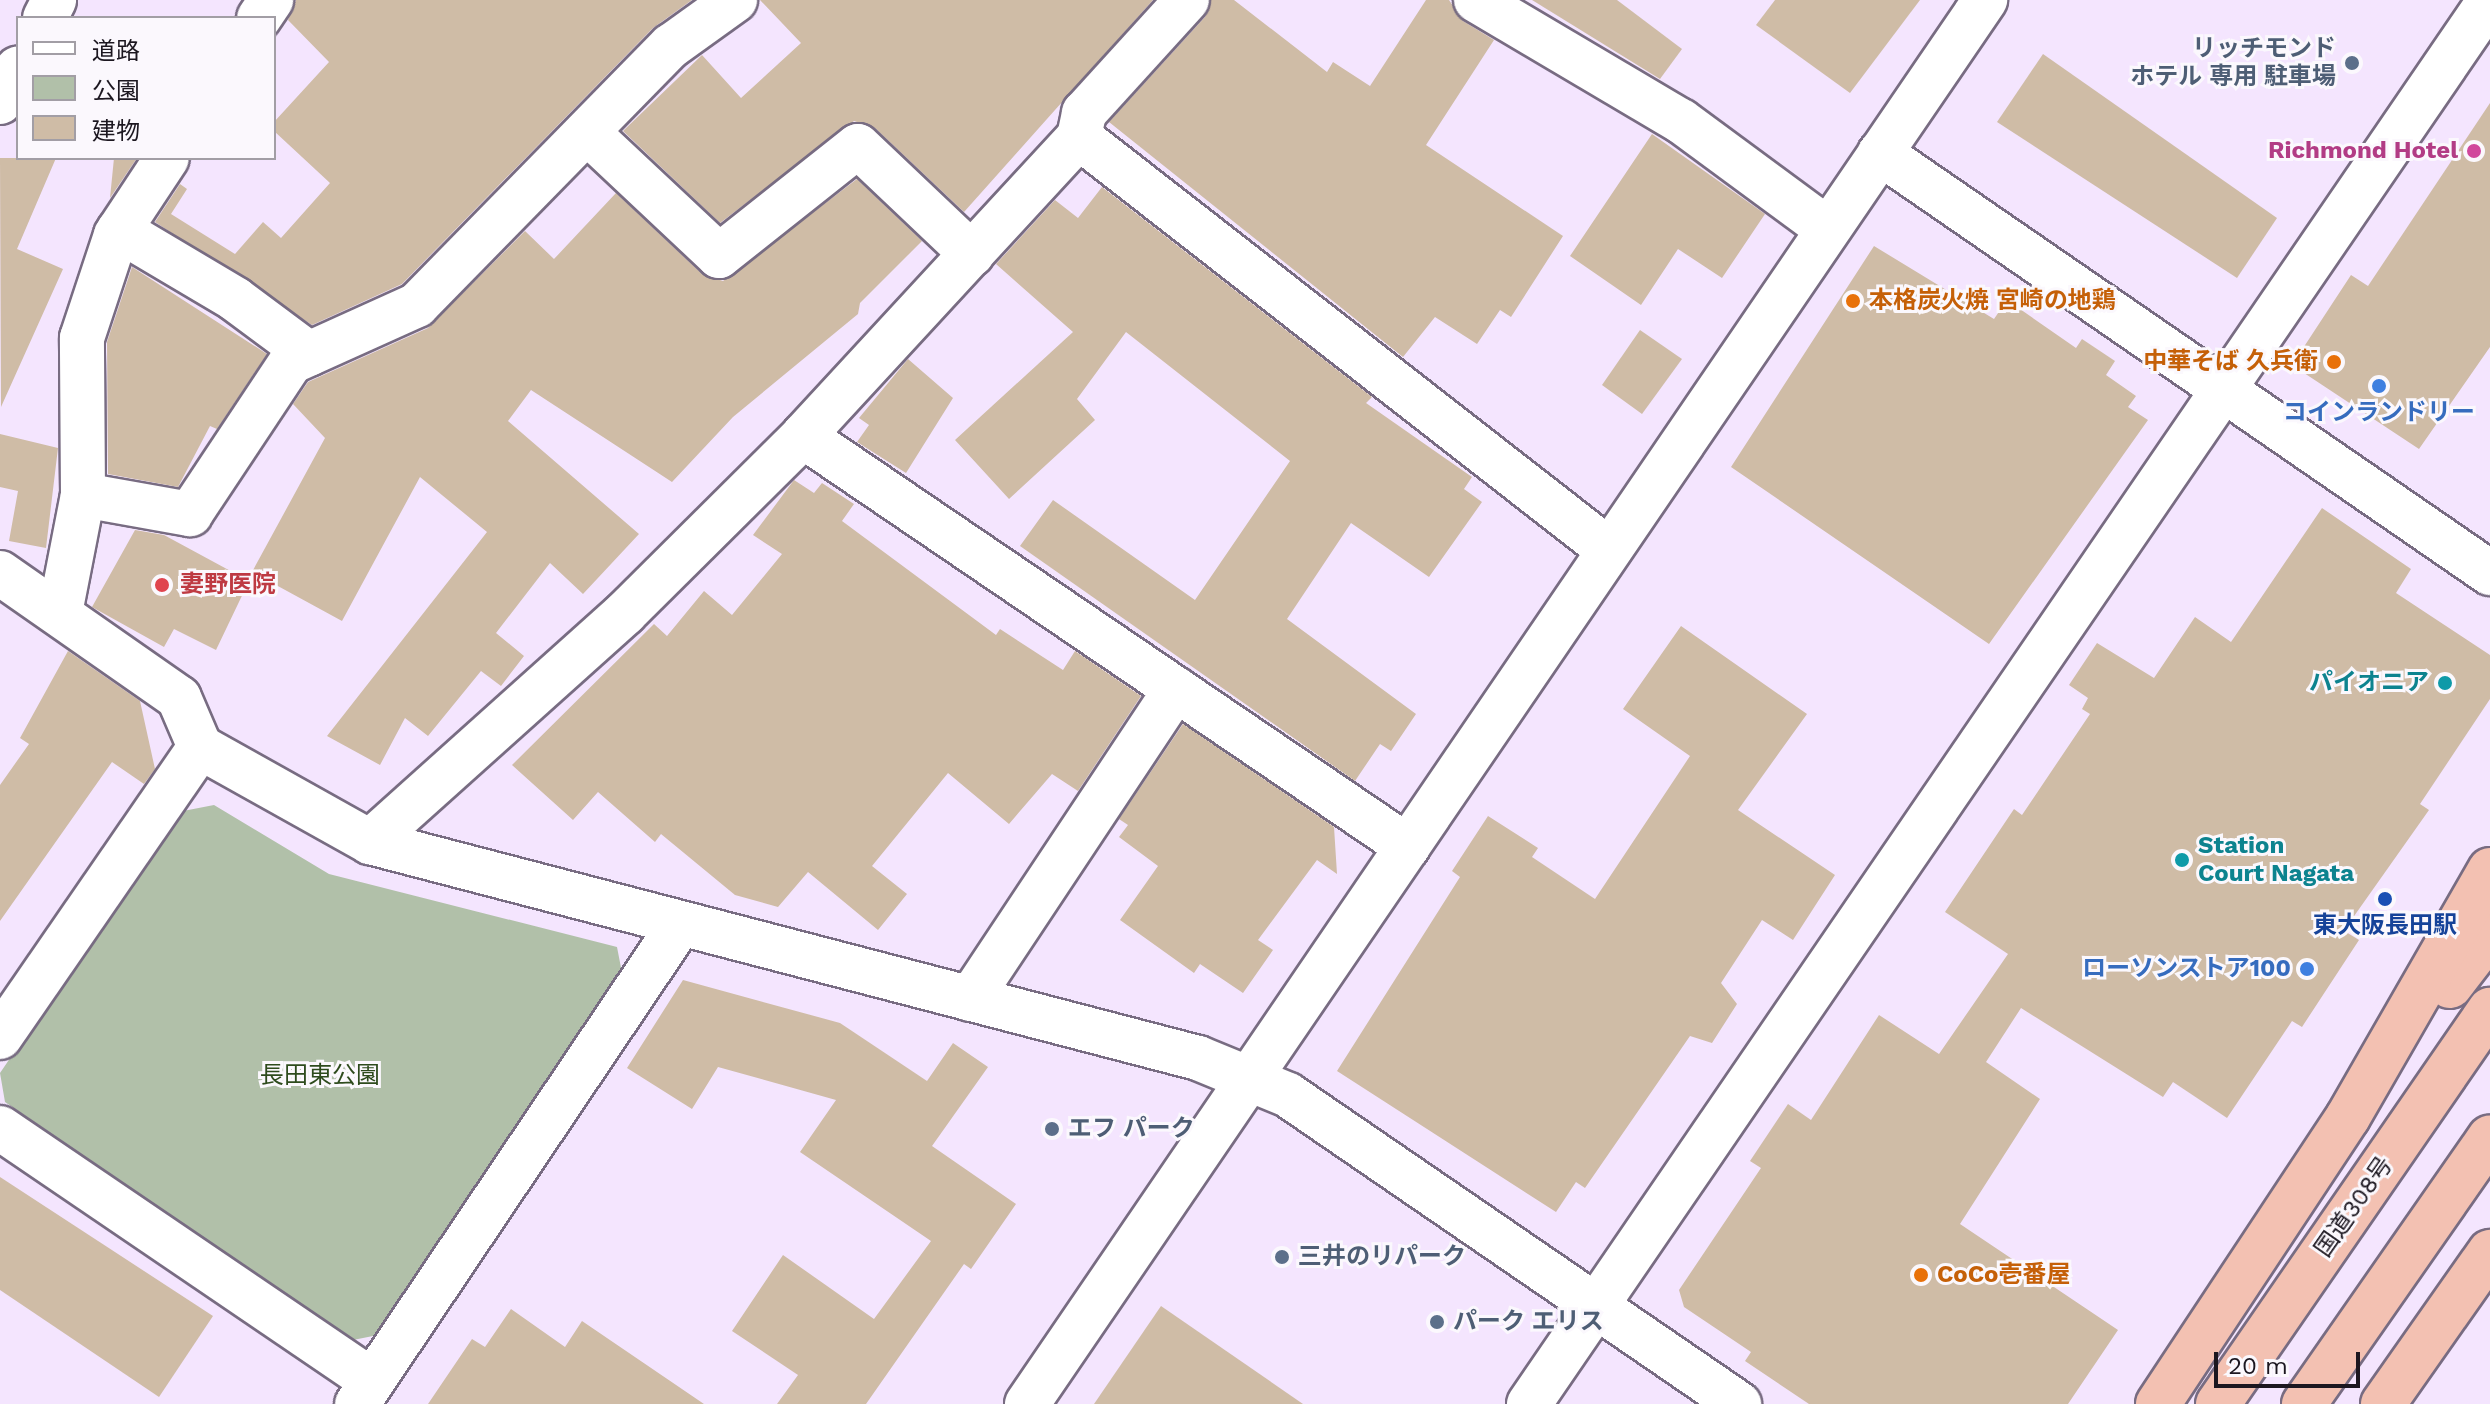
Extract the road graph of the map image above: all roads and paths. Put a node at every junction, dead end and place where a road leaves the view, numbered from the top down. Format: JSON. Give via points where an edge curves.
{"nodes":[{"id":1,"x":735,"y":0,"type":"edge"},
{"id":2,"x":1187,"y":0,"type":"edge"},
{"id":3,"x":1985,"y":0,"type":"edge"},
{"id":4,"x":2490,"y":0,"type":"edge"},
{"id":5,"x":1488,"y":3,"type":"edge"},
{"id":6,"x":16,"y":72,"type":"edge"},
{"id":7,"x":0,"y":102,"type":"edge"},
{"id":8,"x":587,"y":132,"type":"junction"},
{"id":9,"x":1079,"y":137,"type":"junction"},
{"id":10,"x":1880,"y":153,"type":"junction"},
{"id":11,"x":166,"y":160,"type":"edge"},
{"id":12,"x":1826,"y":228,"type":"junction"},
{"id":13,"x":119,"y":230,"type":"junction"},
{"id":14,"x":972,"y":254,"type":"junction"},
{"id":15,"x":309,"y":354,"type":"junction"},
{"id":16,"x":2227,"y":387,"type":"junction"},
{"id":17,"x":803,"y":436,"type":"junction"},
{"id":18,"x":83,"y":495,"type":"junction"},
{"id":19,"x":1609,"y":550,"type":"junction"},
{"id":20,"x":0,"y":573,"type":"edge"},
{"id":21,"x":2490,"y":573,"type":"edge"},
{"id":22,"x":60,"y":613,"type":"junction"},
{"id":23,"x":1176,"y":689,"type":"junction"},
{"id":24,"x":200,"y":747,"type":"junction"},
{"id":25,"x":370,"y":842,"type":"junction"},
{"id":26,"x":1408,"y":847,"type":"junction"},
{"id":27,"x":2490,"y":870,"type":"edge"},
{"id":28,"x":678,"y":927,"type":"junction"},
{"id":29,"x":2490,"y":934,"type":"edge"},
{"id":30,"x":970,"y":999,"type":"junction"},
{"id":31,"x":2490,"y":1010,"type":"edge"},
{"id":32,"x":0,"y":1037,"type":"edge"},
{"id":33,"x":1252,"y":1079,"type":"junction"},
{"id":34,"x":2348,"y":1117,"type":"junction"},
{"id":35,"x":0,"y":1128,"type":"edge"},
{"id":36,"x":2490,"y":1137,"type":"edge"},
{"id":37,"x":2428,"y":1227,"type":"junction"},
{"id":38,"x":2486,"y":1270,"type":"edge"},
{"id":39,"x":1596,"y":1307,"type":"junction"},
{"id":40,"x":364,"y":1392,"type":"edge"},
{"id":41,"x":1027,"y":1404,"type":"edge"},
{"id":42,"x":1529,"y":1404,"type":"edge"},
{"id":43,"x":1739,"y":1404,"type":"edge"},
{"id":44,"x":2158,"y":1404,"type":"edge"},
{"id":45,"x":2218,"y":1404,"type":"edge"},
{"id":46,"x":2283,"y":1404,"type":"edge"},
{"id":47,"x":2304,"y":1404,"type":"edge"},
{"id":48,"x":2383,"y":1404,"type":"edge"},
{"id":49,"x":2409,"y":1404,"type":"edge"}],
"edges":[{"from":1,"to":8,"type":"street","via":[[671,46]]},
{"from":2,"to":9,"type":"street","via":[[1084,113]]},
{"from":3,"to":10,"type":"street"},
{"from":4,"to":16,"type":"street"},
{"from":5,"to":12,"type":"street","via":[[1681,121]]},
{"from":6,"to":7,"type":"street"},
{"from":8,"to":14,"type":"street","via":[[719,256],[858,146]]},
{"from":8,"to":15,"type":"street","via":[[417,305]]},
{"from":9,"to":14,"type":"street"},
{"from":9,"to":19,"type":"street"},
{"from":10,"to":12,"type":"street"},
{"from":10,"to":16,"type":"street"},
{"from":11,"to":13,"type":"street"},
{"from":12,"to":19,"type":"street"},
{"from":13,"to":15,"type":"street","via":[[235,299]]},
{"from":13,"to":18,"type":"street","via":[[82,338]]},
{"from":14,"to":17,"type":"street"},
{"from":15,"to":18,"type":"street","via":[[291,362],[190,514]]},
{"from":16,"to":21,"type":"street"},
{"from":16,"to":39,"type":"street"},
{"from":17,"to":23,"type":"street"},
{"from":17,"to":25,"type":"street","via":[[625,613]]},
{"from":18,"to":22,"type":"street"},
{"from":19,"to":26,"type":"street"},
{"from":20,"to":22,"type":"street"},
{"from":22,"to":24,"type":"street","via":[[179,698]]},
{"from":23,"to":26,"type":"street"},
{"from":23,"to":30,"type":"street"},
{"from":24,"to":25,"type":"street"},
{"from":24,"to":32,"type":"street"},
{"from":25,"to":28,"type":"street"},
{"from":26,"to":33,"type":"street"},
{"from":27,"to":34,"type":"highway"},
{"from":28,"to":30,"type":"street"},
{"from":28,"to":40,"type":"street"},
{"from":29,"to":34,"type":"highway"},
{"from":30,"to":33,"type":"street","via":[[1198,1058]]},
{"from":31,"to":45,"type":"highway","name":"国道308号"},
{"from":33,"to":39,"type":"street","via":[[1288,1095]]},
{"from":33,"to":41,"type":"street"},
{"from":34,"to":44,"type":"highway"},
{"from":35,"to":40,"type":"street"},
{"from":36,"to":37,"type":"highway"},
{"from":37,"to":46,"type":"highway"},
{"from":37,"to":47,"type":"highway"},
{"from":38,"to":48,"type":"highway"},
{"from":38,"to":49,"type":"highway"},
{"from":39,"to":42,"type":"street"},
{"from":39,"to":43,"type":"street"}]}
